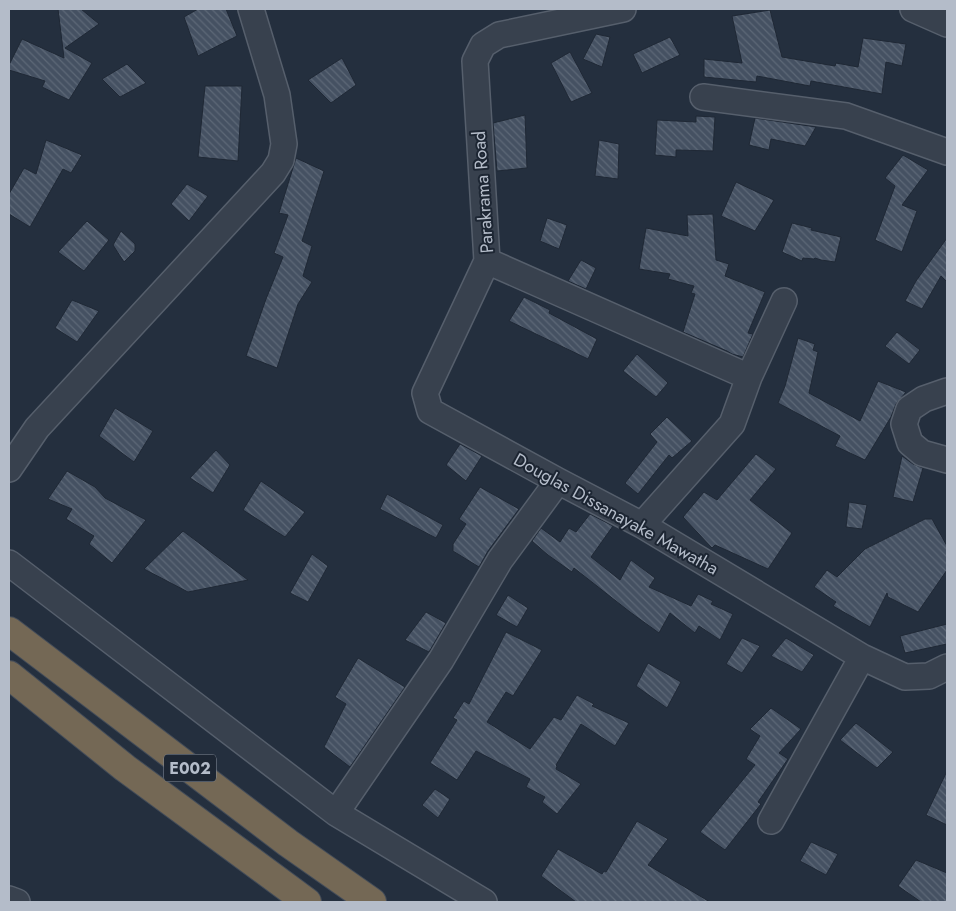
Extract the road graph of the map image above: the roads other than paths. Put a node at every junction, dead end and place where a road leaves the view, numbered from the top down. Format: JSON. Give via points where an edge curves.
{"nodes":[{"id":1,"x":252,"y":9,"type":"edge"},
{"id":2,"x":623,"y":9,"type":"edge"},
{"id":3,"x":913,"y":9,"type":"edge"},
{"id":4,"x":947,"y":24,"type":"edge"},
{"id":5,"x":704,"y":97,"type":"dead end"},
{"id":6,"x":947,"y":152,"type":"edge"},
{"id":7,"x":487,"y":261,"type":"junction"},
{"id":8,"x":784,"y":301,"type":"dead end"},
{"id":9,"x":749,"y":377,"type":"junction"},
{"id":10,"x":947,"y":391,"type":"edge"},
{"id":11,"x":947,"y":460,"type":"edge"},
{"id":12,"x":9,"y":469,"type":"edge"},
{"id":13,"x":558,"y":481,"type":"junction"},
{"id":14,"x":642,"y":524,"type":"junction"},
{"id":15,"x":9,"y":563,"type":"edge"},
{"id":16,"x":9,"y":631,"type":"edge"},
{"id":17,"x":862,"y":657,"type":"junction"},
{"id":18,"x":947,"y":667,"type":"edge"},
{"id":19,"x":9,"y":676,"type":"edge"},
{"id":20,"x":336,"y":813,"type":"junction"},
{"id":21,"x":771,"y":821,"type":"dead end"},
{"id":22,"x":9,"y":899,"type":"edge"},
{"id":23,"x":17,"y":902,"type":"edge"},
{"id":24,"x":307,"y":902,"type":"edge"},
{"id":25,"x":372,"y":902,"type":"edge"},
{"id":26,"x":484,"y":902,"type":"edge"}],
"edges":[{"from":1,"to":12,"type":"street","via":[[278,95],[284,144],[281,160],[273,173],[37,428]]},
{"from":2,"to":7,"type":"street","name":"Parakrama Road","via":[[499,35],[483,45],[475,60]]},
{"from":3,"to":4,"type":"street"},
{"from":5,"to":6,"type":"street","via":[[846,116]]},
{"from":7,"to":9,"type":"street","name":"Parakrama Road"},
{"from":7,"to":13,"type":"street","name":"Douglas Dissanayake Mawatha","via":[[425,393],[430,411]]},
{"from":8,"to":9,"type":"street"},
{"from":9,"to":14,"type":"street","via":[[732,424]]},
{"from":10,"to":11,"type":"street","via":[[924,399],[909,409],[904,424],[910,443],[922,453]]},
{"from":13,"to":14,"type":"street","name":"Douglas Dissanayake Mawatha"},
{"from":13,"to":20,"type":"street","via":[[500,560],[441,660]]},
{"from":14,"to":17,"type":"street","name":"Douglas Dissanayake Mawatha"},
{"from":15,"to":20,"type":"street"},
{"from":16,"to":25,"type":"highway","number":"E002","via":[[288,843]]},
{"from":17,"to":18,"type":"street","name":"Douglas Dissanayake Mawatha","via":[[905,677],[929,676]]},
{"from":17,"to":21,"type":"street"},
{"from":19,"to":24,"type":"highway","number":"E002","via":[[125,768]]},
{"from":20,"to":26,"type":"street"},
{"from":22,"to":23,"type":"street"}]}
